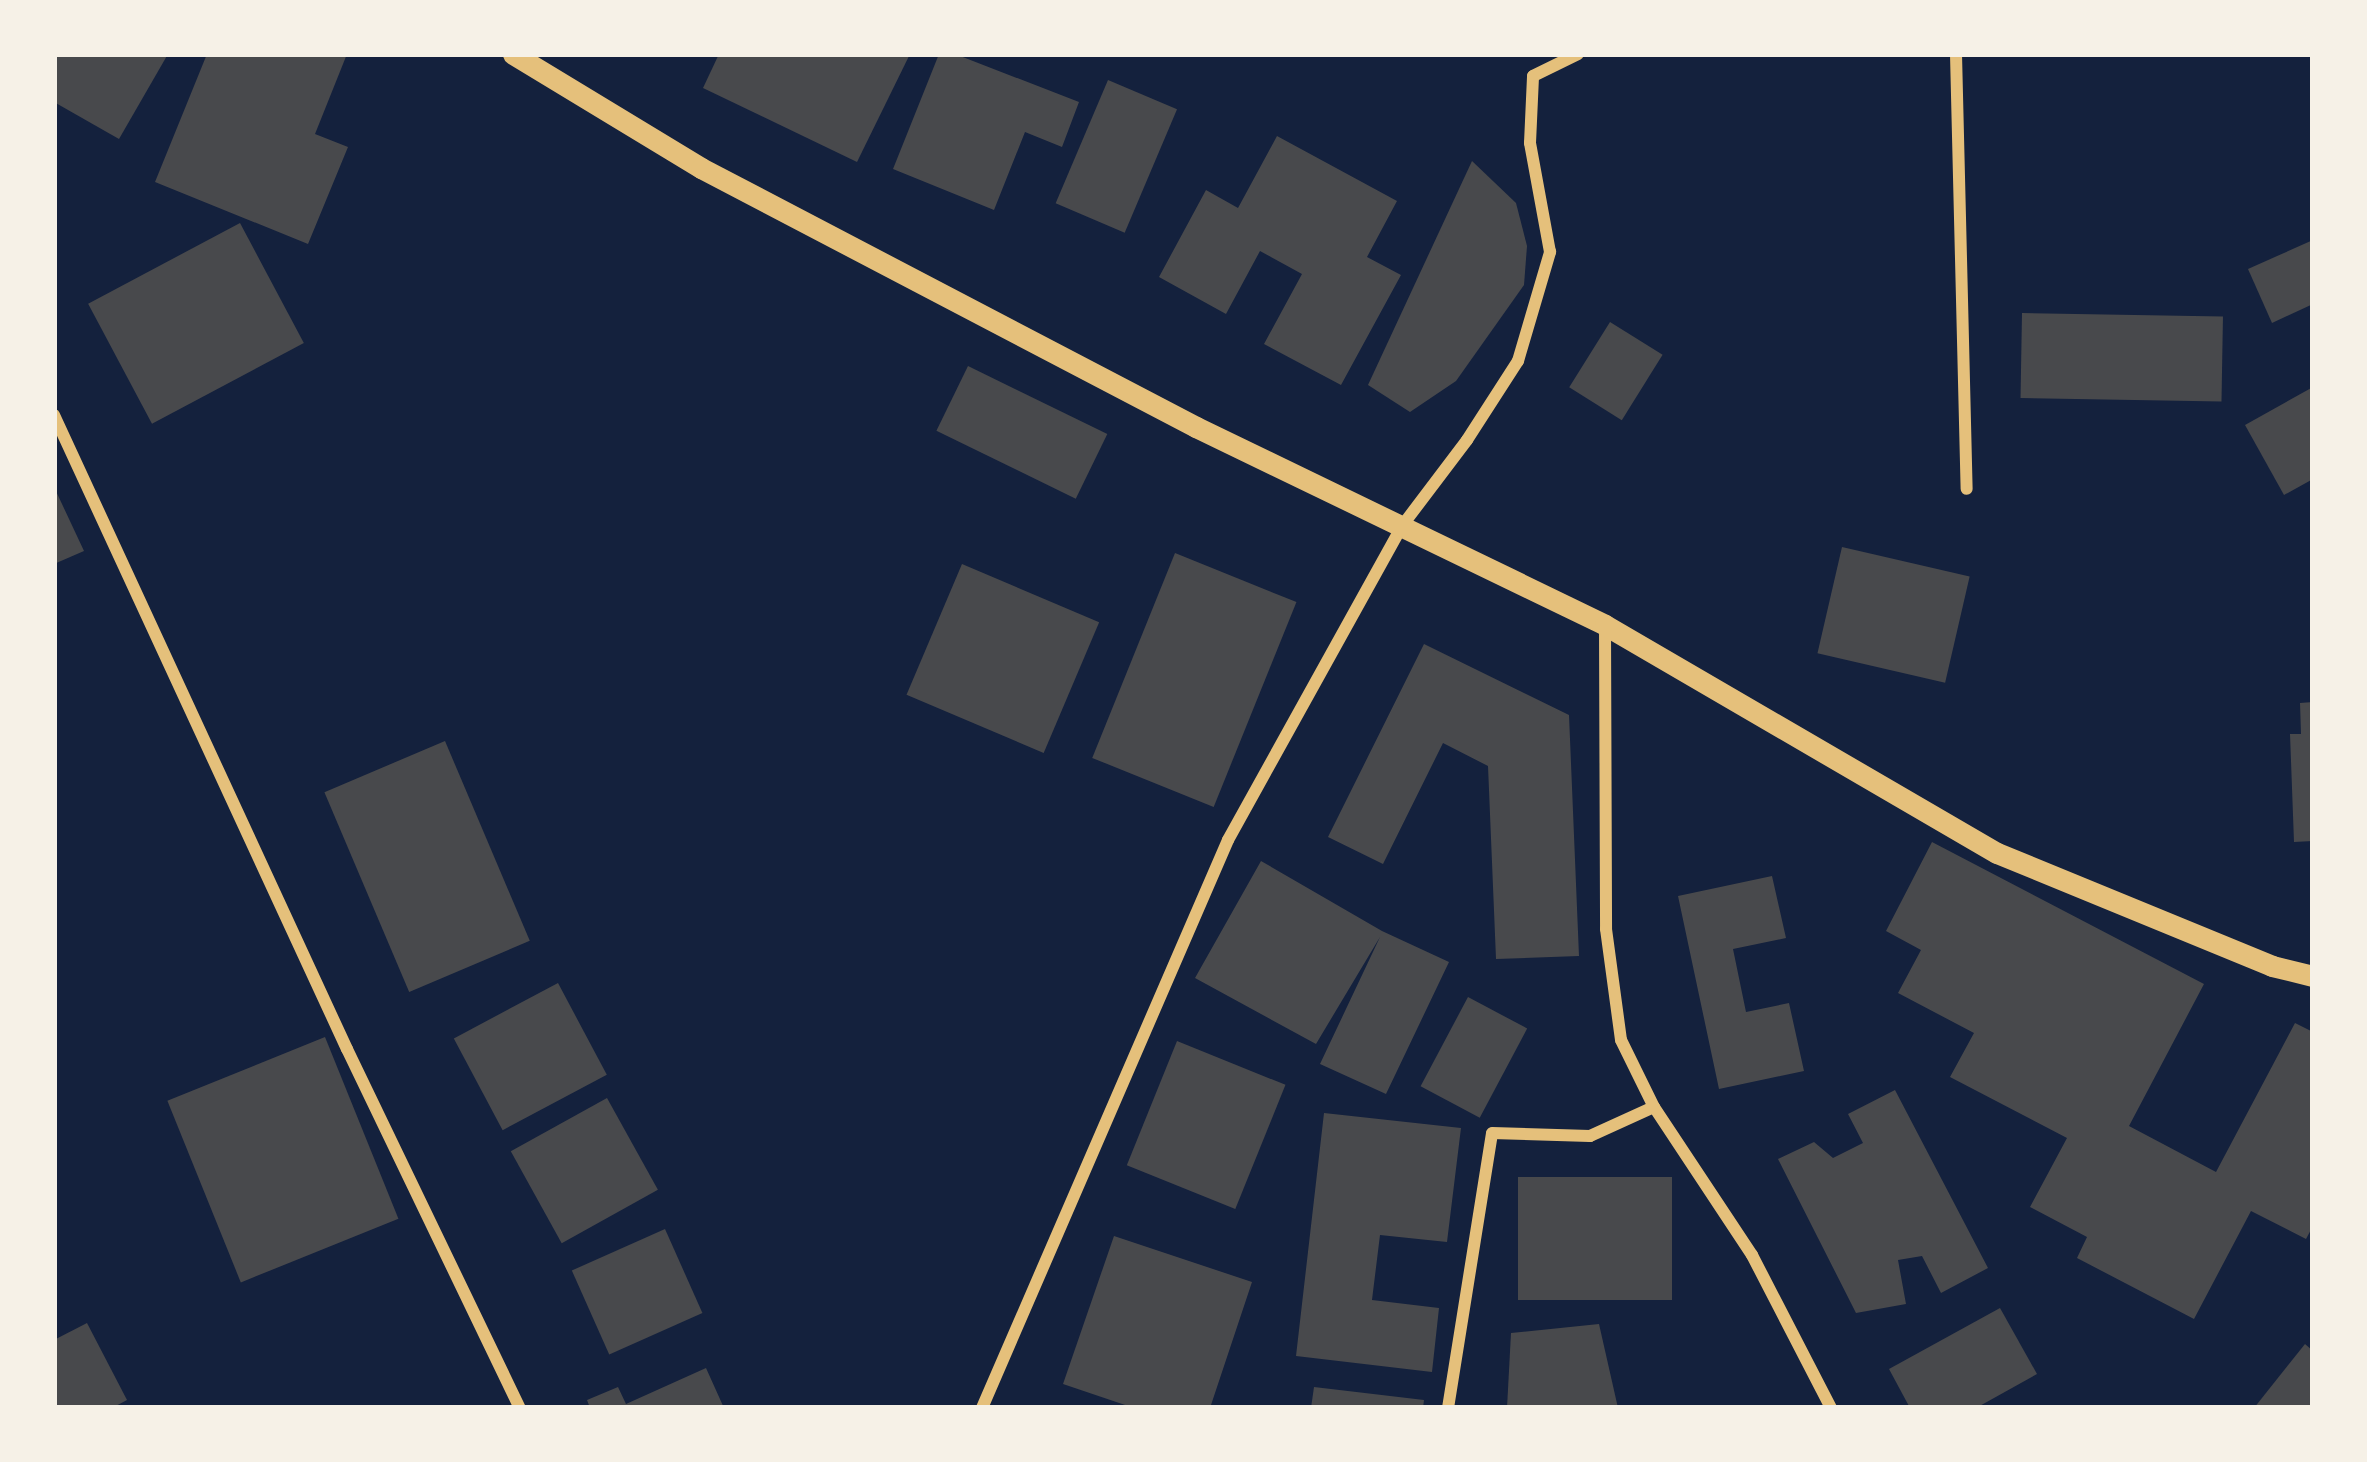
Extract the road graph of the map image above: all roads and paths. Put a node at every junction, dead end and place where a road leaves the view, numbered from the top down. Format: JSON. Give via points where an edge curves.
{"nodes":[{"id":1,"x":513,"y":54,"type":"edge"},
{"id":2,"x":1579,"y":54,"type":"edge"},
{"id":3,"x":1956,"y":54,"type":"edge"},
{"id":4,"x":54,"y":415,"type":"edge"},
{"id":5,"x":1967,"y":489,"type":"dead end"},
{"id":6,"x":1402,"y":526,"type":"junction"},
{"id":7,"x":1605,"y":625,"type":"junction"},
{"id":8,"x":2313,"y":976,"type":"edge"},
{"id":9,"x":1654,"y":1107,"type":"junction"},
{"id":10,"x":520,"y":1408,"type":"edge"},
{"id":11,"x":982,"y":1408,"type":"edge"},
{"id":12,"x":1448,"y":1408,"type":"edge"},
{"id":13,"x":1831,"y":1408,"type":"edge"}],
"edges":[{"from":1,"to":6,"type":"street","via":[[701,168]]},
{"from":2,"to":6,"type":"street","via":[[1533,76],[1530,143],[1550,252],[1517,361]]},
{"from":3,"to":5,"type":"street"},
{"from":4,"to":10,"type":"street"},
{"from":6,"to":7,"type":"street"},
{"from":6,"to":11,"type":"street","via":[[1228,840]]},
{"from":7,"to":8,"type":"street","via":[[1997,853]]},
{"from":7,"to":9,"type":"street","via":[[1606,929],[1621,1040]]},
{"from":9,"to":12,"type":"street","via":[[1590,1136],[1492,1133]]},
{"from":9,"to":13,"type":"street","via":[[1752,1255]]}]}
